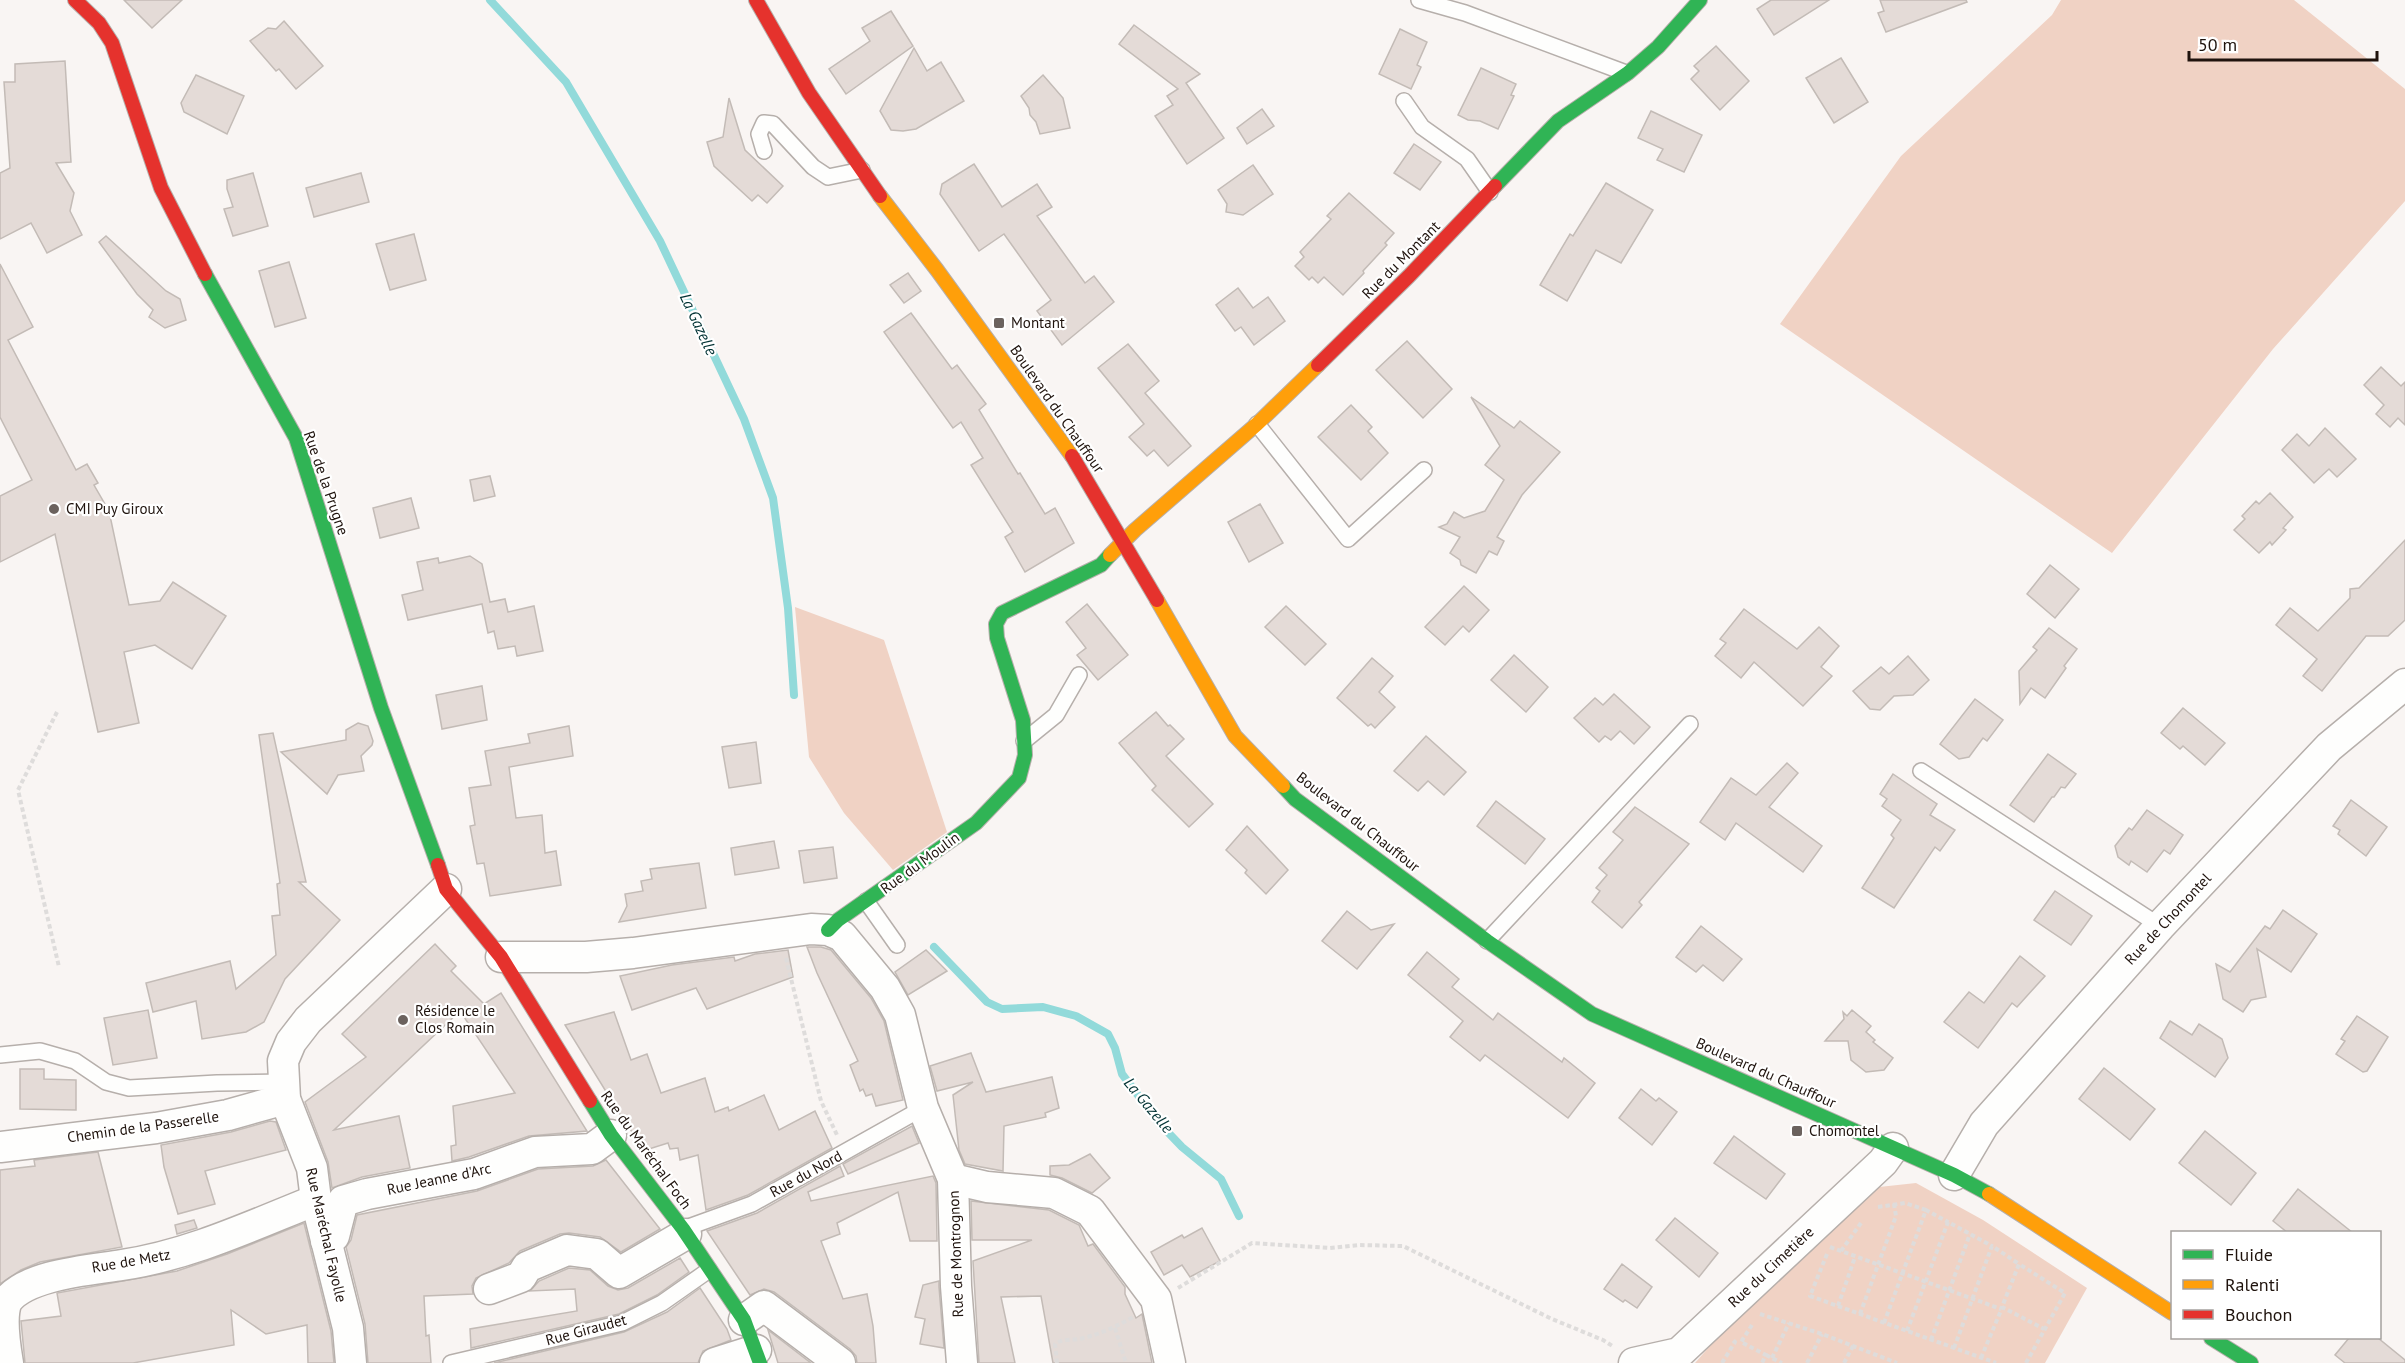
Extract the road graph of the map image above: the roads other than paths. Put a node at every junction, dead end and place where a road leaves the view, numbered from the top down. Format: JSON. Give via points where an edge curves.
{"nodes":[{"id":1,"x":75,"y":0,"type":"edge"},
{"id":2,"x":756,"y":0,"type":"edge"},
{"id":3,"x":1419,"y":0,"type":"edge"},
{"id":4,"x":1700,"y":0,"type":"edge"},
{"id":5,"x":1628,"y":73,"type":"junction"},
{"id":6,"x":1404,"y":101,"type":"dead end"},
{"id":7,"x":764,"y":151,"type":"dead end"},
{"id":8,"x":862,"y":170,"type":"junction"},
{"id":9,"x":1490,"y":192,"type":"junction"},
{"id":10,"x":1257,"y":424,"type":"junction"},
{"id":11,"x":1424,"y":470,"type":"dead end"},
{"id":12,"x":1123,"y":543,"type":"junction"},
{"id":13,"x":1079,"y":675,"type":"dead end"},
{"id":14,"x":2405,"y":684,"type":"edge"},
{"id":15,"x":1690,"y":724,"type":"dead end"},
{"id":16,"x":1024,"y":741,"type":"junction"},
{"id":17,"x":1921,"y":771,"type":"dead end"},
{"id":18,"x":446,"y":889,"type":"junction"},
{"id":19,"x":866,"y":901,"type":"junction"},
{"id":20,"x":2160,"y":926,"type":"junction"},
{"id":21,"x":828,"y":930,"type":"junction"},
{"id":22,"x":1487,"y":940,"type":"junction"},
{"id":23,"x":897,"y":945,"type":"dead end"},
{"id":24,"x":501,"y":957,"type":"junction"},
{"id":25,"x":0,"y":1055,"type":"edge"},
{"id":26,"x":284,"y":1091,"type":"junction"},
{"id":27,"x":923,"y":1108,"type":"junction"},
{"id":28,"x":611,"y":1135,"type":"junction"},
{"id":29,"x":0,"y":1147,"type":"edge"},
{"id":30,"x":1893,"y":1148,"type":"junction"},
{"id":31,"x":1954,"y":1175,"type":"junction"},
{"id":32,"x":953,"y":1179,"type":"junction"},
{"id":33,"x":316,"y":1200,"type":"junction"},
{"id":34,"x":685,"y":1232,"type":"junction"},
{"id":35,"x":326,"y":1241,"type":"junction"},
{"id":36,"x":709,"y":1270,"type":"junction"},
{"id":37,"x":489,"y":1288,"type":"dead end"},
{"id":38,"x":2171,"y":1312,"type":"edge"},
{"id":39,"x":744,"y":1320,"type":"junction"},
{"id":40,"x":2213,"y":1339,"type":"edge"},
{"id":41,"x":758,"y":1356,"type":"edge"},
{"id":42,"x":1636,"y":1362,"type":"edge"},
{"id":43,"x":8,"y":1363,"type":"edge"},
{"id":44,"x":351,"y":1363,"type":"edge"},
{"id":45,"x":451,"y":1363,"type":"edge"},
{"id":46,"x":715,"y":1363,"type":"edge"},
{"id":47,"x":840,"y":1363,"type":"edge"},
{"id":48,"x":962,"y":1363,"type":"edge"},
{"id":49,"x":1170,"y":1363,"type":"edge"},
{"id":50,"x":2251,"y":1363,"type":"edge"}],
"edges":[{"from":1,"to":18,"type":"street","name":"Rue de la Prugne","via":[[99,23],[112,43],[161,188],[296,438],[381,708]]},
{"from":2,"to":8,"type":"street","name":"Boulevard du Chauffour","via":[[809,93]]},
{"from":3,"to":5,"type":"lane"},
{"from":4,"to":5,"type":"street","name":"Rue du Montant","via":[[1658,47]]},
{"from":5,"to":9,"type":"street","name":"Rue du Montant","via":[[1558,121]]},
{"from":6,"to":9,"type":"lane","via":[[1422,127],[1467,159]]},
{"from":7,"to":8,"type":"lane","via":[[759,134],[764,123],[773,124],[813,167],[828,177]]},
{"from":8,"to":12,"type":"street","name":"Boulevard du Chauffour","via":[[1077,463]]},
{"from":9,"to":10,"type":"street","name":"Rue du Montant"},
{"from":10,"to":11,"type":"lane","via":[[1348,539]]},
{"from":10,"to":12,"type":"street","name":"Rue du Montant"},
{"from":12,"to":16,"type":"street","name":"Rue du Moulin","via":[[1101,565],[1002,613],[996,624],[1023,720]]},
{"from":12,"to":22,"type":"street","name":"Boulevard du Chauffour","via":[[1235,736],[1295,799]]},
{"from":13,"to":16,"type":"lane","via":[[1056,715]]},
{"from":14,"to":20,"type":"street","name":"Rue de Chomontel","via":[[2329,747]]},
{"from":15,"to":22,"type":"lane"},
{"from":16,"to":19,"type":"street","name":"Rue du Moulin","via":[[1019,778],[1004,795],[976,822]]},
{"from":17,"to":20,"type":"lane"},
{"from":18,"to":24,"type":"street","name":"Rue de la Prugne"},
{"from":18,"to":26,"type":"street","name":"Rue Maréchal Fayolle","via":[[308,1020],[291,1042],[283,1061]]},
{"from":19,"to":21,"type":"street","name":"Rue du Moulin"},
{"from":19,"to":23,"type":"lane"},
{"from":20,"to":31,"type":"street","name":"Rue de Chomontel","via":[[1984,1124]]},
{"from":21,"to":24,"type":"street","via":[[779,932],[586,957]]},
{"from":21,"to":27,"type":"street","name":"Rue de Montrognon","via":[[842,936],[854,948],[900,1015]]},
{"from":22,"to":30,"type":"street","name":"Boulevard du Chauffour","via":[[1592,1014]]},
{"from":24,"to":28,"type":"street","name":"Rue du Maréchal Foch"},
{"from":25,"to":26,"type":"lane","via":[[40,1051],[75,1061],[106,1082],[129,1089],[217,1083]]},
{"from":26,"to":29,"type":"street","name":"Chemin de la Passerelle","via":[[228,1115]]},
{"from":26,"to":33,"type":"street","name":"Rue Maréchal Fayolle","via":[[312,1168]]},
{"from":27,"to":32,"type":"street","name":"Rue de Montrognon"},
{"from":27,"to":34,"type":"lane","name":"Rue du Nord","via":[[752,1204]]},
{"from":28,"to":34,"type":"street","name":"Rue du Maréchal Foch"},
{"from":28,"to":35,"type":"street","name":"Rue Jeanne d'Arc","via":[[592,1149],[536,1152],[474,1174],[343,1201],[334,1236]]},
{"from":30,"to":31,"type":"street","name":"Boulevard du Chauffour"},
{"from":30,"to":42,"type":"street","name":"Rue du Cimetière","via":[[1883,1162],[1678,1353]]},
{"from":31,"to":38,"type":"street","name":"Boulevard du Chauffour","via":[[2000,1200]]},
{"from":32,"to":48,"type":"street","name":"Rue de Montrognon"},
{"from":32,"to":49,"type":"street","via":[[987,1187],[1054,1193],[1090,1210],[1156,1301]]},
{"from":33,"to":35,"type":"street","name":"Rue Maréchal Fayolle"},
{"from":33,"to":43,"type":"street","name":"Rue de Metz","via":[[215,1241],[163,1257],[52,1276],[19,1290],[2,1313]]},
{"from":34,"to":36,"type":"street","name":"Rue du Maréchal Foch"},
{"from":34,"to":37,"type":"street","via":[[619,1273],[597,1254],[567,1250],[527,1267],[521,1276]]},
{"from":35,"to":44,"type":"street","name":"Rue Maréchal Fayolle","via":[[348,1328]]},
{"from":36,"to":39,"type":"street","name":"Rue du Maréchal Foch"},
{"from":36,"to":45,"type":"lane","name":"Rue Giraudet","via":[[662,1303],[622,1323]]},
{"from":39,"to":41,"type":"street","name":"Rue du Maréchal Foch"},
{"from":39,"to":47,"type":"street","via":[[764,1306]]},
{"from":40,"to":50,"type":"street"},
{"from":41,"to":46,"type":"street"}]}
